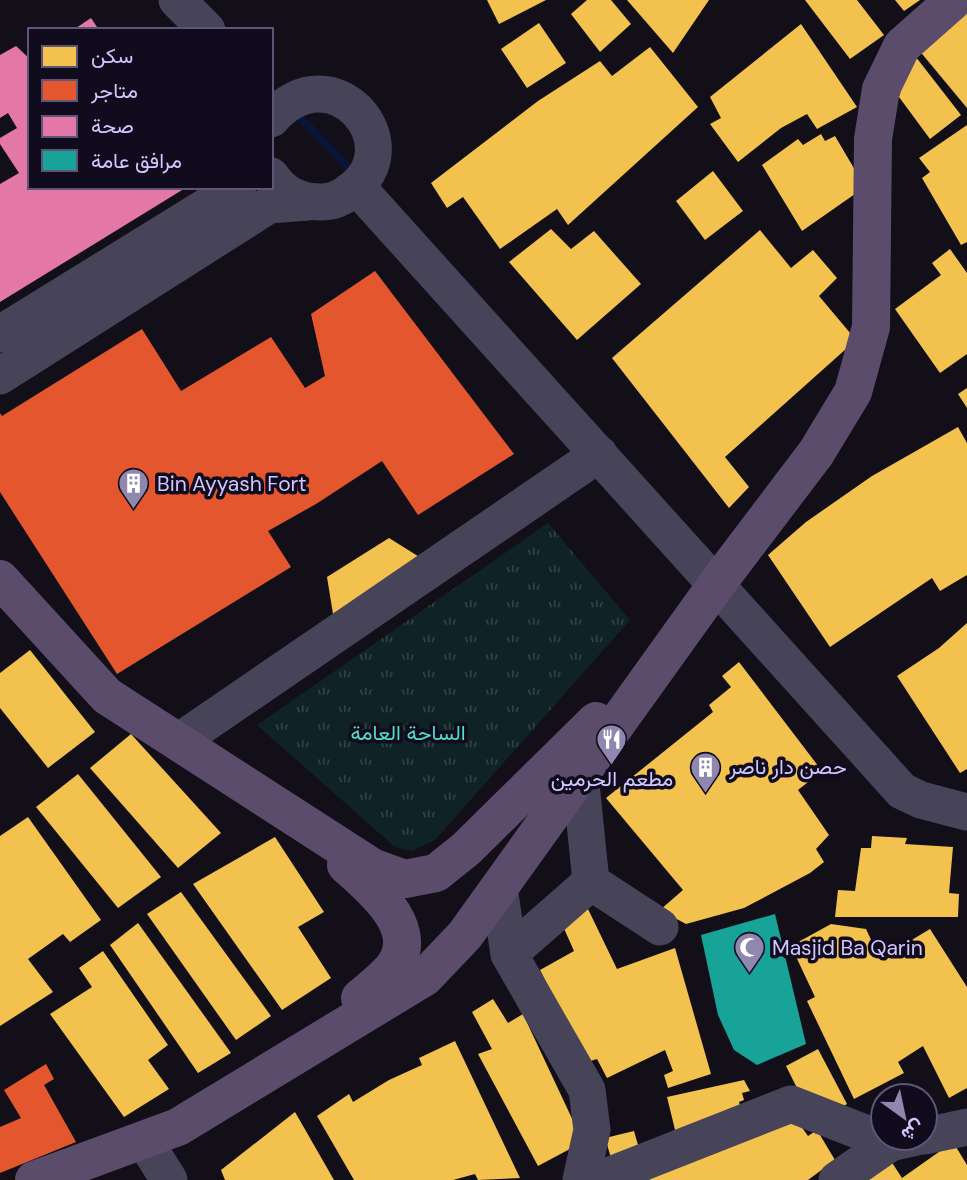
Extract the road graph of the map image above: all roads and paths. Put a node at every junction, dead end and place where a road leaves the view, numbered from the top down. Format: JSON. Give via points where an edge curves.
{"nodes":[{"id":1,"x":177,"y":0,"type":"edge"},
{"id":2,"x":954,"y":0,"type":"edge"},
{"id":3,"x":205,"y":28,"type":"edge"},
{"id":4,"x":275,"y":106,"type":"edge"},
{"id":5,"x":273,"y":178,"type":"edge"},
{"id":6,"x":357,"y":187,"type":"junction"},
{"id":7,"x":235,"y":189,"type":"edge"},
{"id":8,"x":308,"y":202,"type":"junction"},
{"id":9,"x":0,"y":334,"type":"edge"},
{"id":10,"x":0,"y":376,"type":"edge"},
{"id":11,"x":599,"y":454,"type":"junction"},
{"id":12,"x":0,"y":558,"type":"edge"},
{"id":13,"x":0,"y":579,"type":"edge"},
{"id":14,"x":716,"y":585,"type":"junction"},
{"id":15,"x":57,"y":642,"type":"junction"},
{"id":16,"x":670,"y":649,"type":"junction"},
{"id":17,"x":178,"y":742,"type":"junction"},
{"id":18,"x":580,"y":774,"type":"junction"},
{"id":19,"x":284,"y":810,"type":"junction"},
{"id":20,"x":967,"y":812,"type":"edge"},
{"id":21,"x":591,"y":882,"type":"junction"},
{"id":22,"x":499,"y":888,"type":"junction"},
{"id":23,"x":660,"y":927,"type":"dead end"},
{"id":24,"x":509,"y":954,"type":"junction"},
{"id":25,"x":307,"y":1048,"type":"junction"},
{"id":26,"x":967,"y":1127,"type":"edge"},
{"id":27,"x":869,"y":1130,"type":"edge"},
{"id":28,"x":939,"y":1133,"type":"edge"},
{"id":29,"x":144,"y":1140,"type":"junction"},
{"id":30,"x":882,"y":1152,"type":"edge"},
{"id":31,"x":34,"y":1180,"type":"edge"},
{"id":32,"x":169,"y":1180,"type":"edge"},
{"id":33,"x":581,"y":1180,"type":"edge"},
{"id":34,"x":598,"y":1180,"type":"edge"},
{"id":35,"x":837,"y":1180,"type":"edge"}],
"edges":[{"from":1,"to":3,"type":"street"},
{"from":2,"to":14,"type":"main road","via":[[902,46],[881,89],[873,138],[872,327],[853,392],[816,453]]},
{"from":4,"to":6,"type":"street","via":[[317,93],[352,104],[364,118],[373,144],[368,172]]},
{"from":5,"to":8,"type":"street","via":[[291,196]]},
{"from":6,"to":8,"type":"street","via":[[334,200]]},
{"from":6,"to":11,"type":"street"},
{"from":7,"to":9,"type":"street"},
{"from":8,"to":10,"type":"street","via":[[269,205]]},
{"from":11,"to":14,"type":"street"},
{"from":11,"to":17,"type":"street"},
{"from":12,"to":15,"type":"street"},
{"from":13,"to":15,"type":"main road"},
{"from":14,"to":16,"type":"main road"},
{"from":14,"to":20,"type":"street","via":[[902,791]]},
{"from":15,"to":17,"type":"main road","via":[[107,696]]},
{"from":16,"to":18,"type":"main road"},
{"from":16,"to":19,"type":"main road","via":[[436,873],[405,879],[372,867]]},
{"from":17,"to":19,"type":"main road"},
{"from":18,"to":21,"type":"street"},
{"from":18,"to":22,"type":"main road"},
{"from":19,"to":25,"type":"main road","via":[[384,899],[403,945],[394,967]]},
{"from":21,"to":23,"type":"street"},
{"from":21,"to":24,"type":"street"},
{"from":22,"to":24,"type":"street"},
{"from":22,"to":25,"type":"main road","via":[[465,935],[425,977]]},
{"from":24,"to":33,"type":"street","via":[[586,1090],[592,1130]]},
{"from":25,"to":29,"type":"main road","via":[[178,1127]]},
{"from":26,"to":28,"type":"street"},
{"from":27,"to":34,"type":"street","via":[[791,1104]]},
{"from":29,"to":31,"type":"main road"},
{"from":29,"to":32,"type":"street"},
{"from":30,"to":35,"type":"street"}]}
